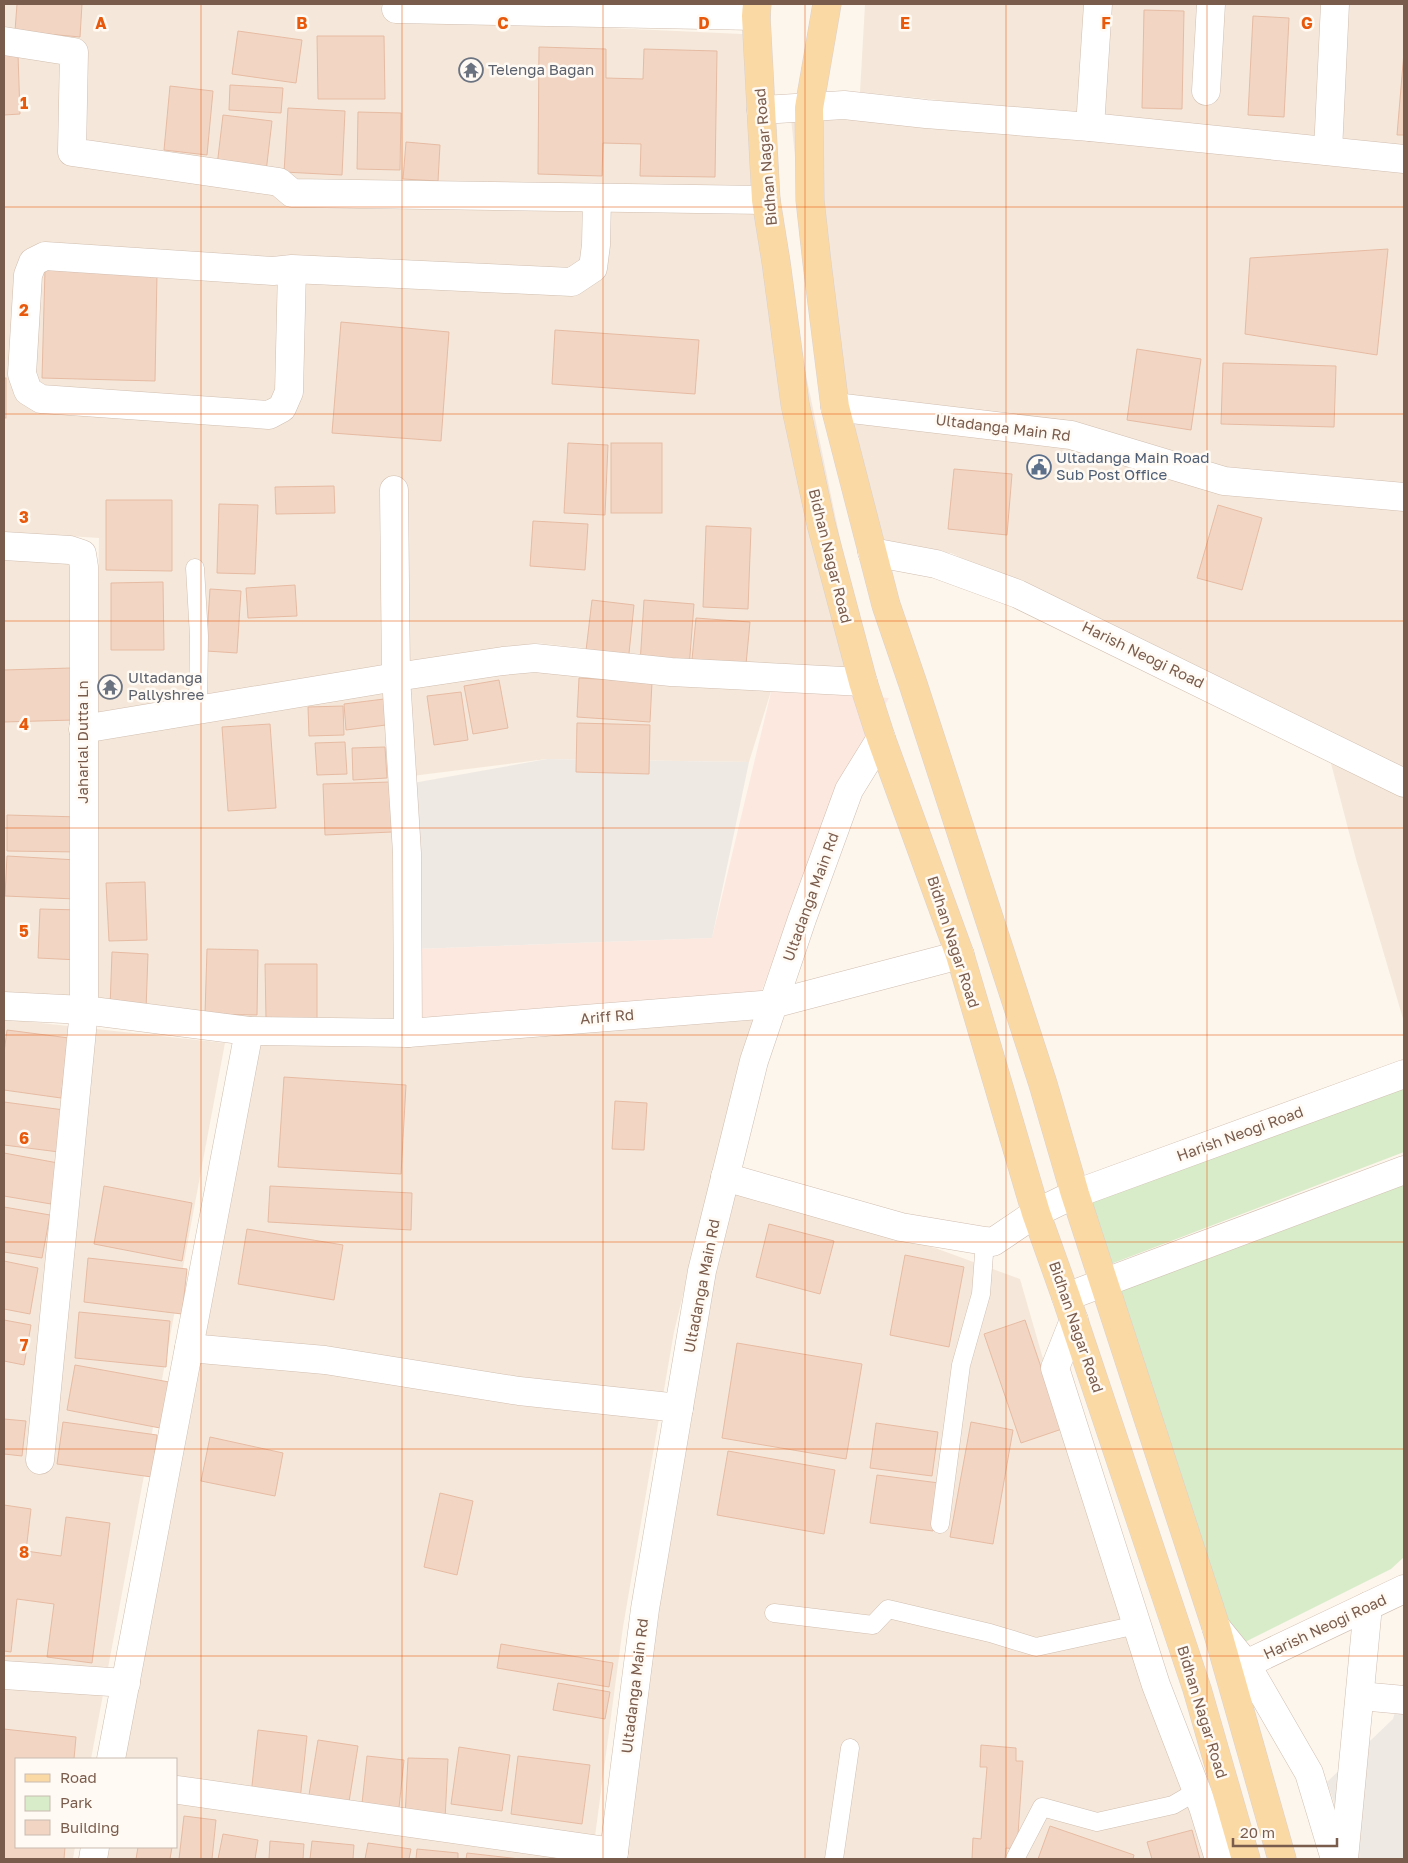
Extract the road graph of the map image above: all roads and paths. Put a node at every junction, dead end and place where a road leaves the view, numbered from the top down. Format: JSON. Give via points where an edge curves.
{"nodes":[{"id":1,"x":827,"y":4,"type":"edge"},
{"id":2,"x":1098,"y":4,"type":"edge"},
{"id":3,"x":1211,"y":4,"type":"edge"},
{"id":4,"x":1335,"y":4,"type":"edge"},
{"id":5,"x":395,"y":6,"type":"edge"},
{"id":6,"x":756,"y":10,"type":"edge"},
{"id":7,"x":4,"y":41,"type":"edge"},
{"id":8,"x":1206,"y":91,"type":"dead end"},
{"id":9,"x":809,"y":108,"type":"junction"},
{"id":10,"x":761,"y":110,"type":"junction"},
{"id":11,"x":1090,"y":127,"type":"junction"},
{"id":12,"x":1328,"y":151,"type":"junction"},
{"id":13,"x":1404,"y":159,"type":"edge"},
{"id":14,"x":597,"y":198,"type":"junction"},
{"id":15,"x":766,"y":200,"type":"junction"},
{"id":16,"x":292,"y":269,"type":"junction"},
{"id":17,"x":836,"y":407,"type":"junction"},
{"id":18,"x":394,"y":490,"type":"dead end"},
{"id":19,"x":1404,"y":497,"type":"edge"},
{"id":20,"x":4,"y":546,"type":"edge"},
{"id":21,"x":872,"y":552,"type":"junction"},
{"id":22,"x":196,"y":568,"type":"dead end"},
{"id":23,"x":396,"y":677,"type":"junction"},
{"id":24,"x":863,"y":682,"type":"junction"},
{"id":25,"x":198,"y":710,"type":"junction"},
{"id":26,"x":83,"y":729,"type":"junction"},
{"id":27,"x":881,"y":738,"type":"junction"},
{"id":28,"x":1404,"y":783,"type":"edge"},
{"id":29,"x":960,"y":955,"type":"junction"},
{"id":30,"x":774,"y":1004,"type":"junction"},
{"id":31,"x":4,"y":1006,"type":"edge"},
{"id":32,"x":84,"y":1010,"type":"junction"},
{"id":33,"x":249,"y":1031,"type":"junction"},
{"id":34,"x":408,"y":1033,"type":"junction"},
{"id":35,"x":1404,"y":1074,"type":"edge"},
{"id":36,"x":1404,"y":1170,"type":"edge"},
{"id":37,"x":725,"y":1177,"type":"junction"},
{"id":38,"x":1076,"y":1194,"type":"junction"},
{"id":39,"x":1036,"y":1213,"type":"junction"},
{"id":40,"x":985,"y":1241,"type":"junction"},
{"id":41,"x":1105,"y":1282,"type":"junction"},
{"id":42,"x":1070,"y":1309,"type":"junction"},
{"id":43,"x":189,"y":1348,"type":"junction"},
{"id":44,"x":679,"y":1408,"type":"junction"},
{"id":45,"x":40,"y":1460,"type":"dead end"},
{"id":46,"x":940,"y":1524,"type":"dead end"},
{"id":47,"x":1404,"y":1589,"type":"edge"},
{"id":48,"x":1368,"y":1606,"type":"junction"},
{"id":49,"x":774,"y":1613,"type":"dead end"},
{"id":50,"x":1137,"y":1625,"type":"junction"},
{"id":51,"x":1238,"y":1671,"type":"junction"},
{"id":52,"x":4,"y":1675,"type":"edge"},
{"id":53,"x":126,"y":1683,"type":"junction"},
{"id":54,"x":1360,"y":1696,"type":"junction"},
{"id":55,"x":1404,"y":1700,"type":"edge"},
{"id":56,"x":850,"y":1748,"type":"dead end"},
{"id":57,"x":111,"y":1758,"type":"edge"},
{"id":58,"x":178,"y":1790,"type":"dead end"},
{"id":59,"x":1197,"y":1791,"type":"junction"},
{"id":60,"x":613,"y":1856,"type":"edge"},
{"id":61,"x":834,"y":1859,"type":"edge"},
{"id":62,"x":1015,"y":1859,"type":"edge"},
{"id":63,"x":1219,"y":1859,"type":"edge"},
{"id":64,"x":1246,"y":1859,"type":"edge"},
{"id":65,"x":1282,"y":1859,"type":"edge"},
{"id":66,"x":1335,"y":1859,"type":"edge"},
{"id":67,"x":1344,"y":1859,"type":"edge"}],
"edges":[{"from":1,"to":9,"type":"main road"},
{"from":2,"to":11,"type":"street"},
{"from":3,"to":8,"type":"street"},
{"from":4,"to":12,"type":"street"},
{"from":5,"to":6,"type":"street"},
{"from":6,"to":10,"type":"main road","name":"Bidhan Nagar Road"},
{"from":7,"to":14,"type":"street","via":[[74,52],[72,152],[279,182],[292,193]]},
{"from":9,"to":10,"type":"street"},
{"from":9,"to":11,"type":"street","via":[[844,105]]},
{"from":9,"to":17,"type":"main road","via":[[810,200]]},
{"from":10,"to":15,"type":"main road","name":"Bidhan Nagar Road"},
{"from":11,"to":12,"type":"street"},
{"from":12,"to":13,"type":"street"},
{"from":14,"to":15,"type":"street"},
{"from":14,"to":16,"type":"street","via":[[593,268],[572,282]]},
{"from":15,"to":24,"type":"main road","name":"Bidhan Nagar Road","via":[[795,404],[821,524]]},
{"from":16,"to":16,"type":"street","via":[[289,392],[282,408],[269,414],[41,400],[28,391],[22,374],[28,275],[33,262],[45,256],[273,271]]},
{"from":17,"to":19,"type":"street","name":"Ultadanga Main Rd","via":[[1071,435],[1224,481]]},
{"from":17,"to":21,"type":"main road"},
{"from":18,"to":23,"type":"street"},
{"from":20,"to":26,"type":"street","name":"Jaharlal Dutta Ln","via":[[70,550],[82,554]]},
{"from":21,"to":28,"type":"street","name":"Harish Neogi Road","via":[[936,564],[1018,594]]},
{"from":21,"to":38,"type":"main road","via":[[886,605]]},
{"from":22,"to":25,"type":"lane"},
{"from":23,"to":24,"type":"street","via":[[535,658],[671,672]]},
{"from":23,"to":25,"type":"street"},
{"from":23,"to":34,"type":"street","via":[[407,854]]},
{"from":24,"to":27,"type":"main road","name":"Bidhan Nagar Road"},
{"from":25,"to":26,"type":"street"},
{"from":26,"to":32,"type":"street","name":"Jaharlal Dutta Ln"},
{"from":27,"to":29,"type":"main road","name":"Bidhan Nagar Road"},
{"from":27,"to":30,"type":"street","name":"Ultadanga Main Rd","via":[[849,790]]},
{"from":29,"to":30,"type":"street","name":"Ariff Rd"},
{"from":29,"to":39,"type":"main road","name":"Bidhan Nagar Road"},
{"from":30,"to":34,"type":"street","name":"Ariff Rd"},
{"from":30,"to":37,"type":"street","name":"Ultadanga Main Rd","via":[[754,1061]]},
{"from":31,"to":32,"type":"street","name":"Ariff Rd"},
{"from":32,"to":33,"type":"street","name":"Ariff Rd"},
{"from":32,"to":45,"type":"street","name":"Jaharlal Dutta Ln"},
{"from":33,"to":34,"type":"street","name":"Ariff Rd"},
{"from":33,"to":43,"type":"street"},
{"from":35,"to":38,"type":"street","name":"Harish Neogi Road"},
{"from":36,"to":41,"type":"street"},
{"from":37,"to":40,"type":"street","via":[[901,1227]]},
{"from":37,"to":44,"type":"street","name":"Ultadanga Main Rd","via":[[702,1271]]},
{"from":38,"to":39,"type":"street","name":"Harish Neogi Road"},
{"from":38,"to":41,"type":"main road"},
{"from":39,"to":40,"type":"street","name":"Harish Neogi Road","via":[[992,1242]]},
{"from":39,"to":42,"type":"main road","name":"Bidhan Nagar Road"},
{"from":40,"to":46,"type":"lane","via":[[981,1294],[961,1365]]},
{"from":41,"to":42,"type":"street"},
{"from":41,"to":51,"type":"main road","via":[[1216,1627]]},
{"from":42,"to":50,"type":"street","via":[[1055,1368]]},
{"from":42,"to":64,"type":"main road","name":"Bidhan Nagar Road","via":[[1197,1690]]},
{"from":43,"to":44,"type":"street","via":[[325,1360],[519,1391]]},
{"from":43,"to":53,"type":"street"},
{"from":44,"to":60,"type":"street","name":"Ultadanga Main Rd","via":[[645,1609]]},
{"from":47,"to":48,"type":"street","name":"Harish Neogi Road"},
{"from":48,"to":51,"type":"street","name":"Harish Neogi Road"},
{"from":48,"to":54,"type":"street"},
{"from":49,"to":50,"type":"lane","via":[[873,1625],[888,1609],[1036,1647]]},
{"from":50,"to":59,"type":"street","via":[[1156,1685]]},
{"from":51,"to":65,"type":"main road"},
{"from":51,"to":66,"type":"street","via":[[1309,1773]]},
{"from":52,"to":53,"type":"street"},
{"from":53,"to":57,"type":"street"},
{"from":54,"to":55,"type":"street"},
{"from":54,"to":67,"type":"street"},
{"from":56,"to":61,"type":"lane"},
{"from":58,"to":60,"type":"street"},
{"from":59,"to":62,"type":"lane","via":[[1173,1805],[1097,1822],[1042,1807]]},
{"from":59,"to":63,"type":"street"}]}
